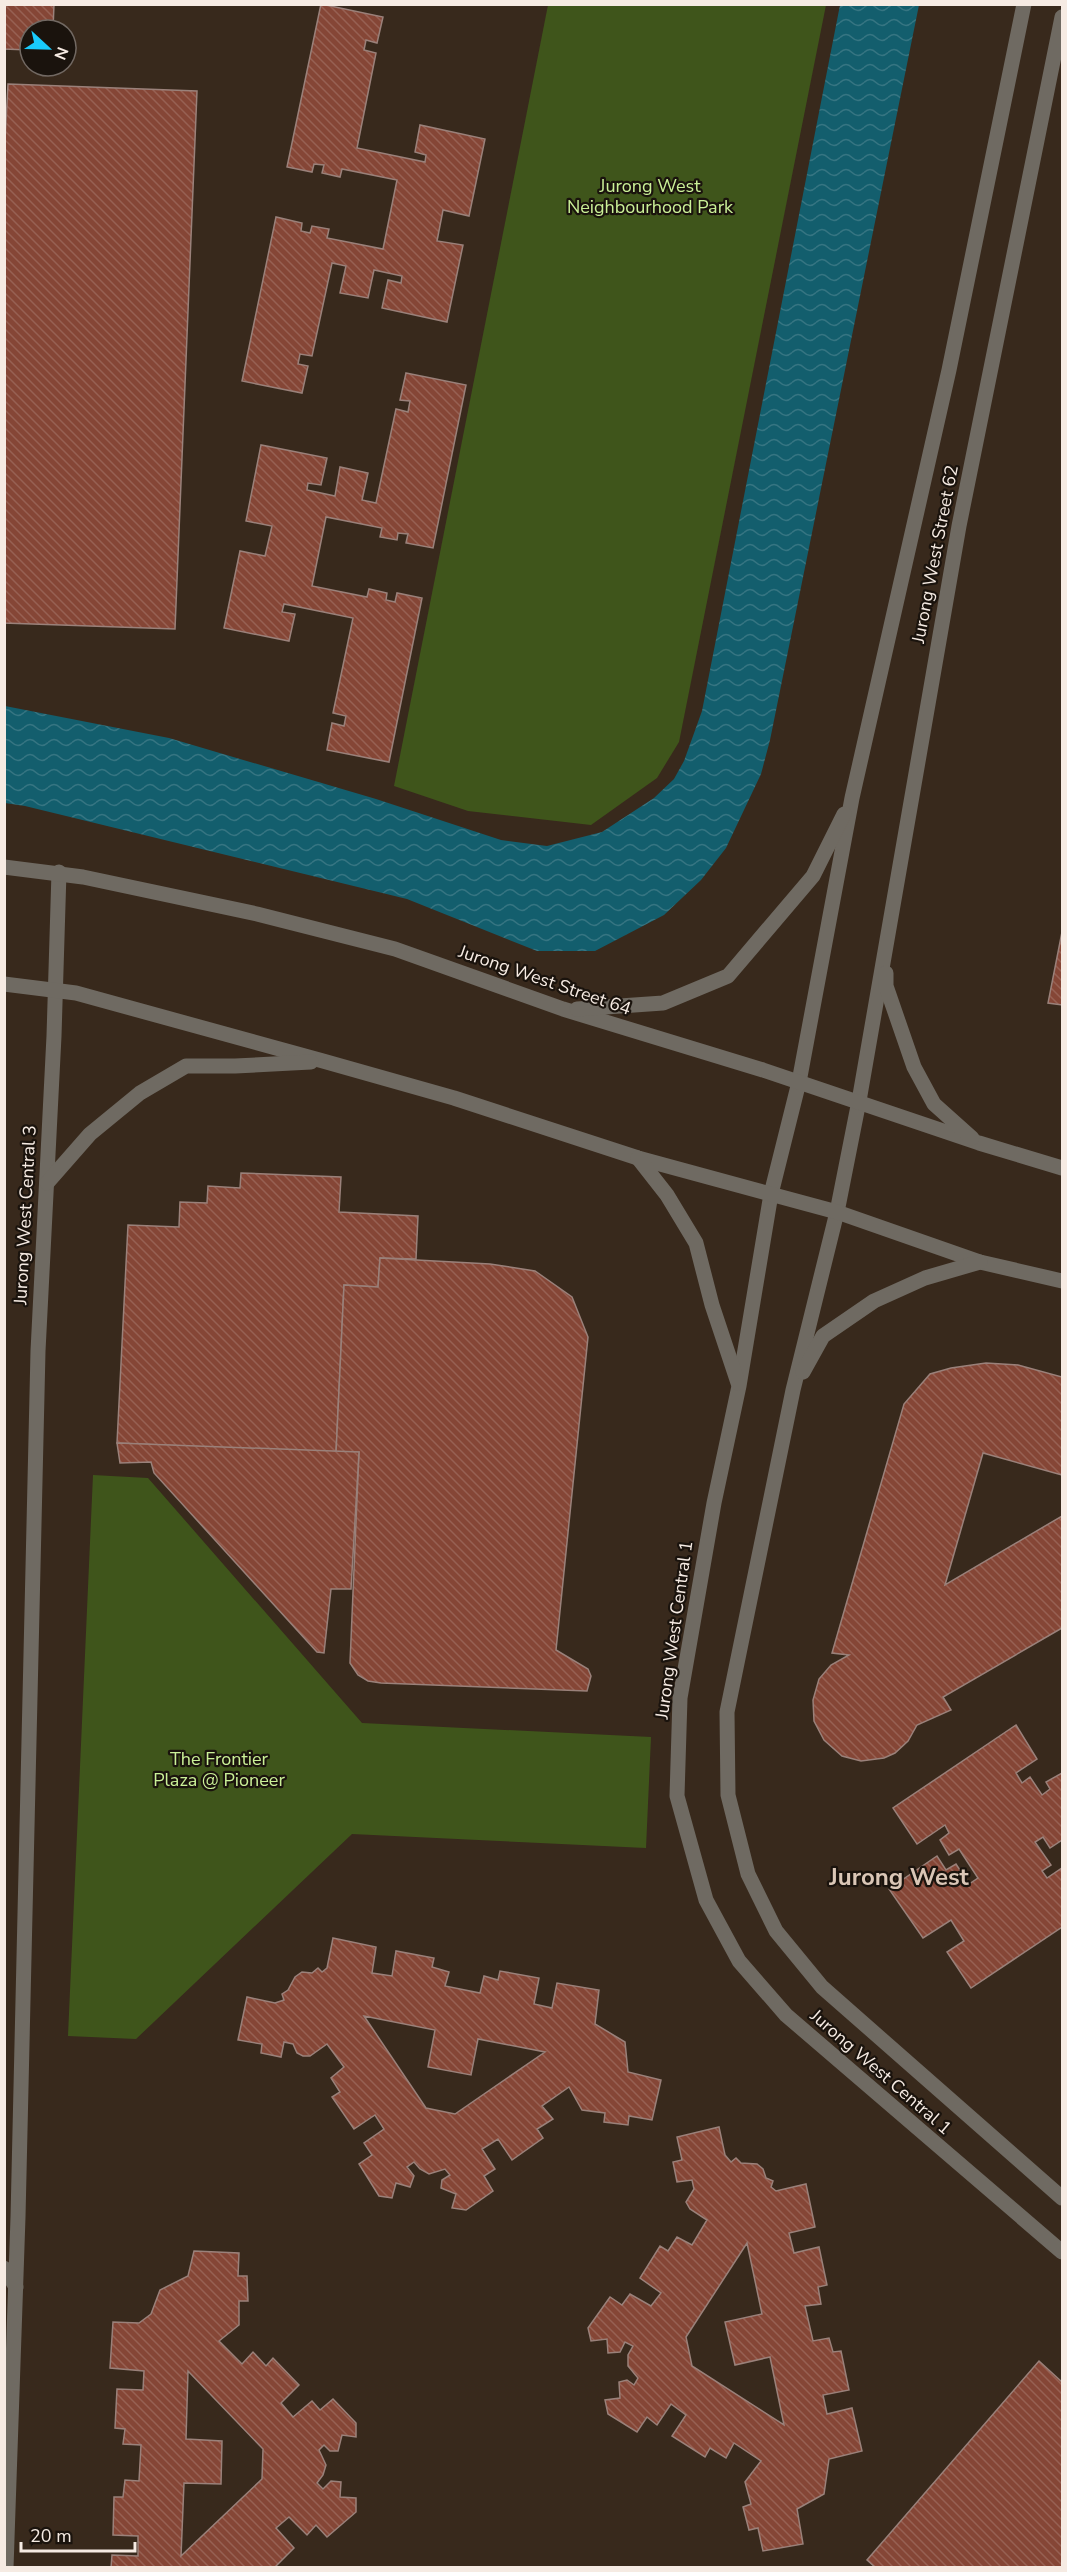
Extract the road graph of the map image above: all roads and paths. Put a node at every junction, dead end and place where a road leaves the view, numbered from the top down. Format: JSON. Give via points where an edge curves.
{"nodes":[{"id":1,"x":1024,"y":4,"type":"edge"},
{"id":2,"x":1062,"y":17,"type":"edge"},
{"id":3,"x":852,"y":798,"type":"junction"},
{"id":4,"x":4,"y":867,"type":"edge"},
{"id":5,"x":59,"y":872,"type":"junction"},
{"id":6,"x":886,"y":943,"type":"junction"},
{"id":7,"x":4,"y":984,"type":"edge"},
{"id":8,"x":56,"y":990,"type":"junction"},
{"id":9,"x":563,"y":1009,"type":"junction"},
{"id":10,"x":323,"y":1061,"type":"junction"},
{"id":11,"x":799,"y":1082,"type":"junction"},
{"id":12,"x":859,"y":1101,"type":"junction"},
{"id":13,"x":979,"y":1143,"type":"junction"},
{"id":14,"x":638,"y":1158,"type":"junction"},
{"id":15,"x":1062,"y":1168,"type":"edge"},
{"id":16,"x":47,"y":1184,"type":"junction"},
{"id":17,"x":771,"y":1194,"type":"junction"},
{"id":18,"x":837,"y":1212,"type":"junction"},
{"id":19,"x":980,"y":1262,"type":"junction"},
{"id":20,"x":1062,"y":1281,"type":"edge"},
{"id":21,"x":739,"y":1386,"type":"junction"},
{"id":22,"x":793,"y":1390,"type":"junction"},
{"id":23,"x":1062,"y":2198,"type":"edge"},
{"id":24,"x":1062,"y":2252,"type":"edge"},
{"id":25,"x":4,"y":2268,"type":"edge"},
{"id":26,"x":16,"y":2287,"type":"junction"},
{"id":27,"x":6,"y":2568,"type":"edge"}],
"edges":[{"from":1,"to":3,"type":"street","name":"Jurong West Street 62","via":[[949,370]]},
{"from":2,"to":6,"type":"street","name":"Jurong West Street 62","via":[[959,526]]},
{"from":3,"to":9,"type":"street","via":[[813,876],[728,976],[663,1003]]},
{"from":3,"to":11,"type":"street","name":"Jurong West Street 62"},
{"from":4,"to":5,"type":"street","name":"Jurong West Street 64"},
{"from":5,"to":8,"type":"street","name":"Jurong West Central 3"},
{"from":5,"to":9,"type":"street","name":"Jurong West Street 64","via":[[257,914],[395,949]]},
{"from":6,"to":12,"type":"street","name":"Jurong West Street 62"},
{"from":6,"to":13,"type":"street","via":[[886,987],[914,1067],[934,1104]]},
{"from":7,"to":8,"type":"street"},
{"from":8,"to":10,"type":"street"},
{"from":8,"to":16,"type":"street","name":"Jurong West Central 3"},
{"from":9,"to":11,"type":"street","name":"Jurong West Street 64"},
{"from":10,"to":14,"type":"street","via":[[454,1098]]},
{"from":10,"to":16,"type":"street","via":[[186,1066],[140,1093],[90,1134]]},
{"from":11,"to":12,"type":"street","name":"Jurong West Street 64"},
{"from":11,"to":17,"type":"street","name":"Jurong West Central 1"},
{"from":12,"to":13,"type":"street","name":"Jurong West Street 64"},
{"from":12,"to":18,"type":"street","name":"Jurong West Central 1"},
{"from":13,"to":15,"type":"street","name":"Jurong West Street 64"},
{"from":14,"to":17,"type":"street"},
{"from":14,"to":21,"type":"street","via":[[667,1195],[696,1243]]},
{"from":16,"to":26,"type":"street","name":"Jurong West Central 3","via":[[37,1372]]},
{"from":17,"to":18,"type":"street"},
{"from":17,"to":21,"type":"street","name":"Jurong West Central 1"},
{"from":18,"to":19,"type":"street"},
{"from":18,"to":22,"type":"street","name":"Jurong West Central 1"},
{"from":19,"to":20,"type":"street"},
{"from":19,"to":22,"type":"street","via":[[925,1278],[857,1312],[823,1336]]},
{"from":21,"to":24,"type":"street","name":"Jurong West Central 1","via":[[680,1698],[677,1796],[706,1900],[739,1961],[786,2015]]},
{"from":22,"to":23,"type":"street","name":"Jurong West Central 1","via":[[727,1712],[728,1795],[748,1874],[776,1931],[822,1987]]},
{"from":25,"to":26,"type":"street"},
{"from":26,"to":27,"type":"street","name":"Jurong West Central 3"}]}
